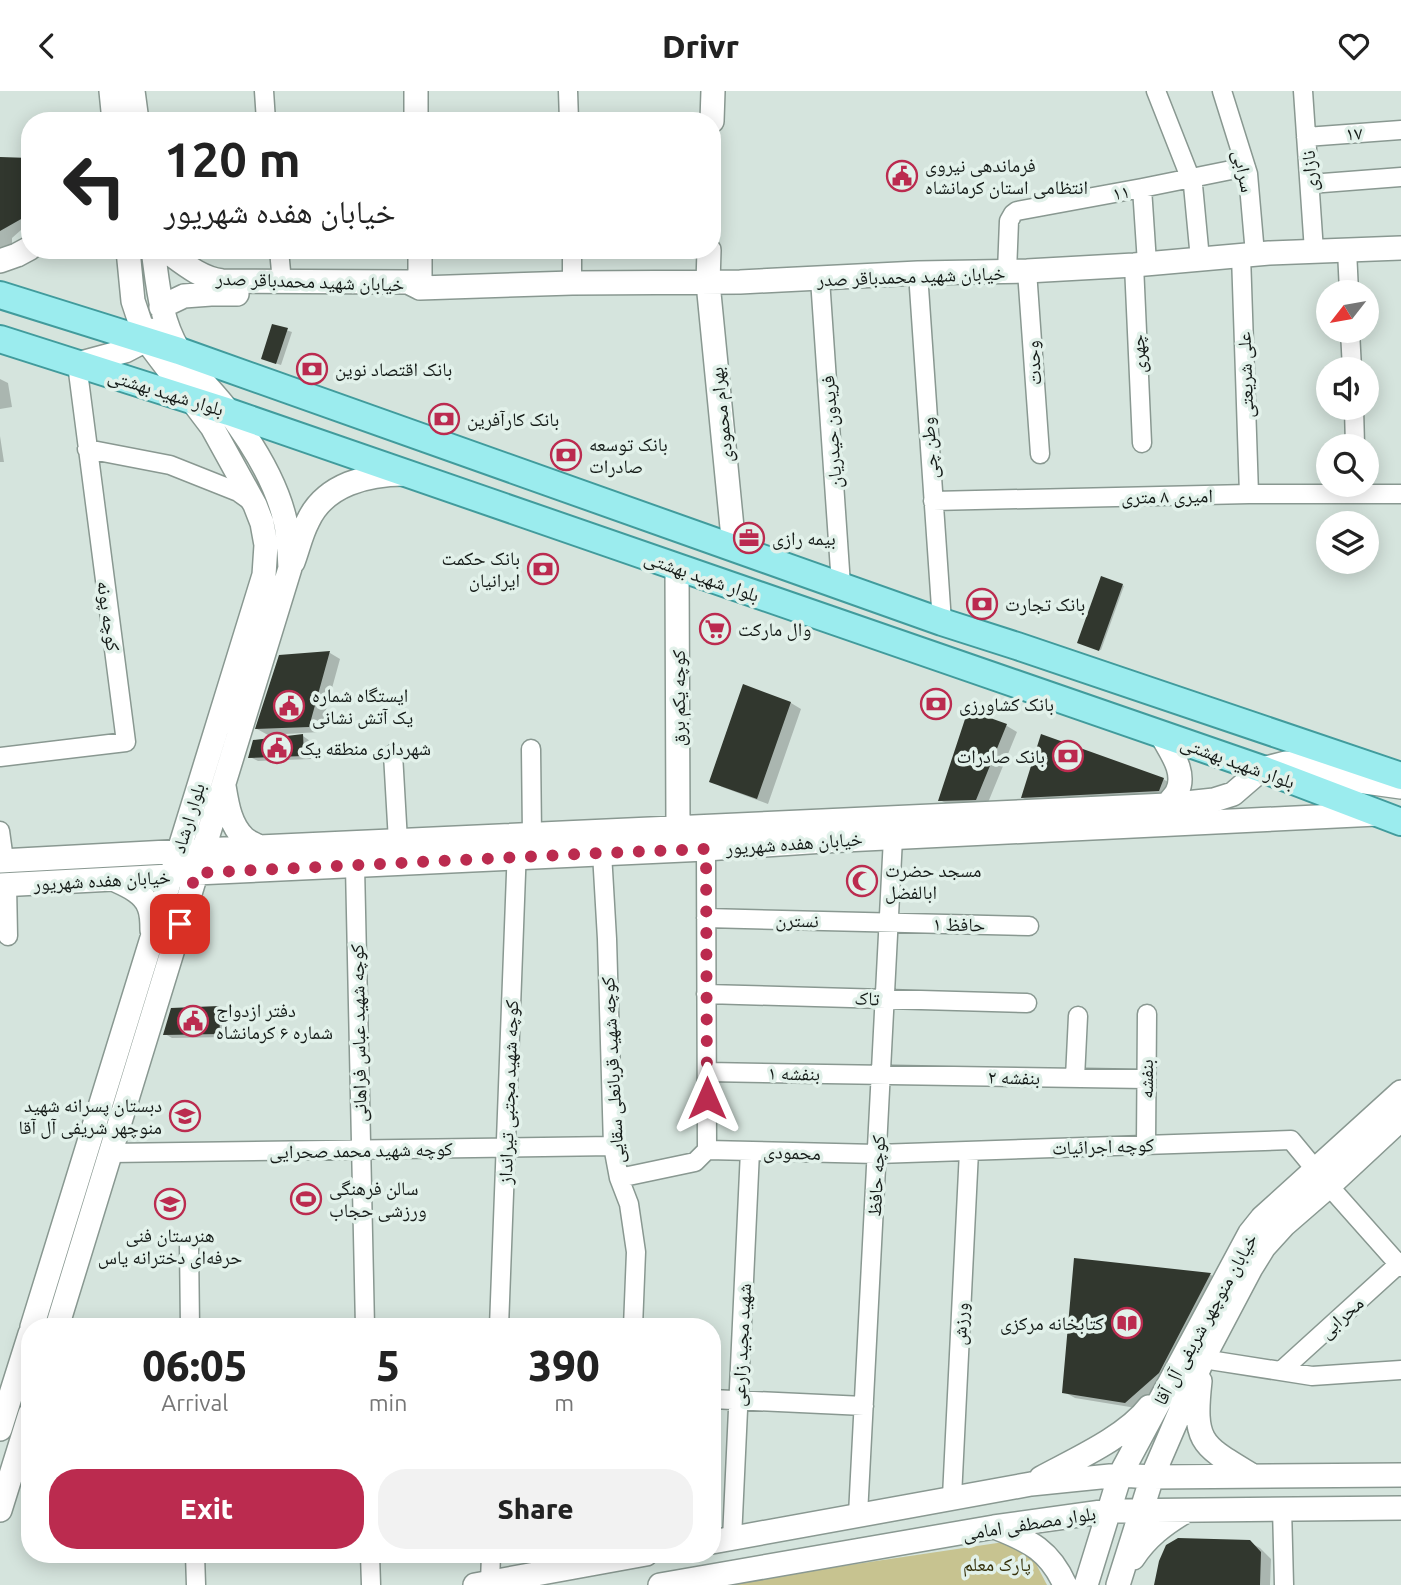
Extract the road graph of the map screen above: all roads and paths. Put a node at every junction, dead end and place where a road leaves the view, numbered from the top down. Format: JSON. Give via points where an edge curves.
{"nodes":[{"id":1,"x":111,"y":91,"type":"edge"},
{"id":2,"x":134,"y":91,"type":"edge"},
{"id":3,"x":264,"y":91,"type":"edge"},
{"id":4,"x":416,"y":91,"type":"edge"},
{"id":5,"x":568,"y":91,"type":"edge"},
{"id":6,"x":713,"y":91,"type":"edge"},
{"id":7,"x":1156,"y":91,"type":"edge"},
{"id":8,"x":1222,"y":91,"type":"edge"},
{"id":9,"x":1303,"y":91,"type":"edge"},
{"id":10,"x":113,"y":112,"type":"edge"},
{"id":11,"x":136,"y":112,"type":"edge"},
{"id":12,"x":265,"y":112,"type":"edge"},
{"id":13,"x":416,"y":112,"type":"edge"},
{"id":14,"x":569,"y":112,"type":"edge"},
{"id":15,"x":712,"y":112,"type":"edge"},
{"id":16,"x":1401,"y":130,"type":"edge"},
{"id":17,"x":1306,"y":137,"type":"junction"},
{"id":18,"x":1246,"y":167,"type":"junction"},
{"id":19,"x":1401,"y":177,"type":"edge"},
{"id":20,"x":1191,"y":179,"type":"junction"},
{"id":21,"x":1310,"y":184,"type":"junction"},
{"id":22,"x":1142,"y":188,"type":"junction"},
{"id":23,"x":1401,"y":248,"type":"edge"},
{"id":24,"x":1347,"y":250,"type":"junction"},
{"id":25,"x":1314,"y":251,"type":"junction"},
{"id":26,"x":21,"y":253,"type":"edge"},
{"id":27,"x":1248,"y":254,"type":"junction"},
{"id":28,"x":129,"y":259,"type":"edge"},
{"id":29,"x":154,"y":259,"type":"edge"},
{"id":30,"x":178,"y":259,"type":"edge"},
{"id":31,"x":280,"y":259,"type":"edge"},
{"id":32,"x":419,"y":259,"type":"edge"},
{"id":33,"x":572,"y":259,"type":"edge"},
{"id":34,"x":709,"y":259,"type":"edge"},
{"id":35,"x":1200,"y":259,"type":"junction"},
{"id":36,"x":0,"y":261,"type":"edge"},
{"id":37,"x":1140,"y":264,"type":"junction"},
{"id":38,"x":1017,"y":272,"type":"junction"},
{"id":39,"x":918,"y":273,"type":"junction"},
{"id":40,"x":820,"y":279,"type":"junction"},
{"id":41,"x":1348,"y":280,"type":"edge"},
{"id":42,"x":282,"y":282,"type":"junction"},
{"id":43,"x":572,"y":283,"type":"junction"},
{"id":44,"x":708,"y":283,"type":"junction"},
{"id":45,"x":421,"y":288,"type":"junction"},
{"id":46,"x":0,"y":295,"type":"edge"},
{"id":47,"x":161,"y":307,"type":"junction"},
{"id":48,"x":0,"y":339,"type":"edge"},
{"id":49,"x":146,"y":340,"type":"junction"},
{"id":50,"x":179,"y":351,"type":"junction"},
{"id":51,"x":77,"y":364,"type":"junction"},
{"id":52,"x":193,"y":401,"type":"junction"},
{"id":53,"x":340,"y":409,"type":"junction"},
{"id":54,"x":229,"y":412,"type":"junction"},
{"id":55,"x":1142,"y":443,"type":"dead end"},
{"id":56,"x":326,"y":446,"type":"junction"},
{"id":57,"x":87,"y":449,"type":"junction"},
{"id":58,"x":1040,"y":454,"type":"dead end"},
{"id":59,"x":408,"y":474,"type":"junction"},
{"id":60,"x":1316,"y":491,"type":"edge"},
{"id":61,"x":1379,"y":492,"type":"edge"},
{"id":62,"x":1249,"y":494,"type":"junction"},
{"id":63,"x":1401,"y":494,"type":"edge"},
{"id":64,"x":933,"y":501,"type":"junction"},
{"id":65,"x":255,"y":505,"type":"junction"},
{"id":66,"x":734,"y":548,"type":"junction"},
{"id":67,"x":290,"y":568,"type":"junction"},
{"id":68,"x":677,"y":568,"type":"junction"},
{"id":69,"x":841,"y":585,"type":"junction"},
{"id":70,"x":942,"y":622,"type":"junction"},
{"id":71,"x":230,"y":681,"type":"junction"},
{"id":72,"x":253,"y":689,"type":"junction"},
{"id":73,"x":1161,"y":734,"type":"junction"},
{"id":74,"x":531,"y":749,"type":"dead end"},
{"id":75,"x":393,"y":754,"type":"dead end"},
{"id":76,"x":0,"y":757,"type":"edge"},
{"id":77,"x":1262,"y":769,"type":"junction"},
{"id":78,"x":1401,"y":776,"type":"edge"},
{"id":79,"x":224,"y":786,"type":"junction"},
{"id":80,"x":1401,"y":787,"type":"edge"},
{"id":81,"x":1167,"y":805,"type":"junction"},
{"id":82,"x":1390,"y":818,"type":"edge"},
{"id":83,"x":678,"y":828,"type":"junction"},
{"id":84,"x":0,"y":831,"type":"edge"},
{"id":85,"x":893,"y":838,"type":"junction"},
{"id":86,"x":398,"y":841,"type":"junction"},
{"id":87,"x":522,"y":843,"type":"junction"},
{"id":88,"x":259,"y":847,"type":"junction"},
{"id":89,"x":706,"y":849,"type":"junction"},
{"id":90,"x":204,"y":850,"type":"junction"},
{"id":91,"x":178,"y":851,"type":"junction"},
{"id":92,"x":602,"y":853,"type":"junction"},
{"id":93,"x":2,"y":860,"type":"edge"},
{"id":94,"x":355,"y":866,"type":"junction"},
{"id":95,"x":196,"y":873,"type":"junction"},
{"id":96,"x":170,"y":876,"type":"junction"},
{"id":97,"x":113,"y":879,"type":"junction"},
{"id":98,"x":4,"y":885,"type":"edge"},
{"id":99,"x":706,"y":918,"type":"junction"},
{"id":100,"x":889,"y":922,"type":"junction"},
{"id":101,"x":1029,"y":926,"type":"dead end"},
{"id":102,"x":153,"y":932,"type":"junction"},
{"id":103,"x":8,"y":936,"type":"dead end"},
{"id":104,"x":706,"y":994,"type":"junction"},
{"id":105,"x":885,"y":999,"type":"junction"},
{"id":106,"x":1027,"y":1003,"type":"dead end"},
{"id":107,"x":1147,"y":1014,"type":"dead end"},
{"id":108,"x":1078,"y":1016,"type":"dead end"},
{"id":109,"x":707,"y":1072,"type":"junction"},
{"id":110,"x":881,"y":1075,"type":"junction"},
{"id":111,"x":1075,"y":1078,"type":"junction"},
{"id":112,"x":1146,"y":1079,"type":"junction"},
{"id":113,"x":1401,"y":1092,"type":"edge"},
{"id":114,"x":1401,"y":1119,"type":"edge"},
{"id":115,"x":1146,"y":1144,"type":"junction"},
{"id":116,"x":612,"y":1146,"type":"junction"},
{"id":117,"x":506,"y":1148,"type":"junction"},
{"id":118,"x":361,"y":1150,"type":"junction"},
{"id":119,"x":707,"y":1150,"type":"junction"},
{"id":120,"x":750,"y":1151,"type":"junction"},
{"id":121,"x":969,"y":1151,"type":"junction"},
{"id":122,"x":110,"y":1153,"type":"junction"},
{"id":123,"x":877,"y":1154,"type":"junction"},
{"id":124,"x":618,"y":1178,"type":"junction"},
{"id":125,"x":1322,"y":1178,"type":"junction"},
{"id":126,"x":189,"y":1244,"type":"dead end"},
{"id":127,"x":1400,"y":1264,"type":"edge"},
{"id":128,"x":35,"y":1318,"type":"edge"},
{"id":129,"x":60,"y":1318,"type":"edge"},
{"id":130,"x":190,"y":1318,"type":"edge"},
{"id":131,"x":365,"y":1318,"type":"edge"},
{"id":132,"x":499,"y":1318,"type":"edge"},
{"id":133,"x":633,"y":1318,"type":"edge"},
{"id":134,"x":1203,"y":1359,"type":"junction"},
{"id":135,"x":21,"y":1364,"type":"edge"},
{"id":136,"x":1178,"y":1367,"type":"junction"},
{"id":137,"x":1401,"y":1370,"type":"edge"},
{"id":138,"x":1281,"y":1371,"type":"junction"},
{"id":139,"x":14,"y":1388,"type":"edge"},
{"id":140,"x":721,"y":1399,"type":"edge"},
{"id":141,"x":739,"y":1400,"type":"junction"},
{"id":142,"x":864,"y":1406,"type":"junction"},
{"id":143,"x":0,"y":1429,"type":"edge"},
{"id":144,"x":21,"y":1442,"type":"edge"},
{"id":145,"x":1120,"y":1475,"type":"junction"},
{"id":146,"x":1401,"y":1475,"type":"edge"},
{"id":147,"x":1253,"y":1476,"type":"junction"},
{"id":148,"x":1152,"y":1477,"type":"junction"},
{"id":149,"x":1031,"y":1484,"type":"junction"},
{"id":150,"x":952,"y":1497,"type":"junction"},
{"id":151,"x":1282,"y":1508,"type":"junction"},
{"id":152,"x":1401,"y":1508,"type":"edge"},
{"id":153,"x":0,"y":1510,"type":"edge"},
{"id":154,"x":1109,"y":1511,"type":"junction"},
{"id":155,"x":1143,"y":1511,"type":"junction"},
{"id":156,"x":1186,"y":1511,"type":"junction"},
{"id":157,"x":858,"y":1515,"type":"junction"},
{"id":158,"x":994,"y":1527,"type":"junction"},
{"id":159,"x":722,"y":1540,"type":"edge"},
{"id":160,"x":195,"y":1563,"type":"edge"},
{"id":161,"x":370,"y":1563,"type":"edge"},
{"id":162,"x":488,"y":1563,"type":"edge"},
{"id":163,"x":590,"y":1563,"type":"edge"},
{"id":164,"x":1120,"y":1580,"type":"edge"},
{"id":165,"x":482,"y":1584,"type":"edge"},
{"id":166,"x":675,"y":1584,"type":"edge"},
{"id":167,"x":196,"y":1585,"type":"edge"},
{"id":168,"x":371,"y":1585,"type":"edge"},
{"id":169,"x":1065,"y":1585,"type":"edge"},
{"id":170,"x":1086,"y":1585,"type":"edge"},
{"id":171,"x":1283,"y":1585,"type":"edge"}],
"edges":[{"from":1,"to":10,"type":"main road"},
{"from":2,"to":11,"type":"main road"},
{"from":3,"to":12,"type":"street"},
{"from":4,"to":13,"type":"main road"},
{"from":5,"to":14,"type":"street"},
{"from":6,"to":15,"type":"main road"},
{"from":7,"to":20,"type":"street"},
{"from":8,"to":18,"type":"street","name":"سرابی"},
{"from":9,"to":17,"type":"street","name":"نازاری"},
{"from":16,"to":17,"type":"street","name":"۱۷"},
{"from":17,"to":21,"type":"street","name":"نازاری"},
{"from":18,"to":20,"type":"street","name":"۱۱"},
{"from":18,"to":27,"type":"street","name":"سرابی"},
{"from":19,"to":21,"type":"street"},
{"from":20,"to":22,"type":"street","name":"۱۱"},
{"from":20,"to":35,"type":"street"},
{"from":21,"to":25,"type":"street","name":"نازاری"},
{"from":22,"to":37,"type":"street","name":"چهری"},
{"from":22,"to":38,"type":"street","name":"۱۱","via":[[1017,211],[1009,221]]},
{"from":23,"to":24,"type":"main road","name":"خیابان شهید محمدباقر صدر"},
{"from":24,"to":25,"type":"main road","name":"خیابان شهید محمدباقر صدر"},
{"from":24,"to":41,"type":"street"},
{"from":25,"to":27,"type":"main road","name":"خیابان شهید محمدباقر صدر"},
{"from":26,"to":36,"type":"main road"},
{"from":27,"to":35,"type":"main road","name":"خیابان شهید محمدباقر صدر"},
{"from":27,"to":62,"type":"street","name":"علی شریعتی"},
{"from":28,"to":49,"type":"main road","name":"بلوار ارشاد","via":[[133,301]]},
{"from":29,"to":47,"type":"main road","name":"بلوار ارشاد"},
{"from":30,"to":42,"type":"main road","name":"خیابان شهید محمدباقر صدر","via":[[211,279]]},
{"from":31,"to":42,"type":"street"},
{"from":32,"to":45,"type":"main road"},
{"from":33,"to":43,"type":"street"},
{"from":34,"to":44,"type":"main road","name":"بهرام محمودی"},
{"from":35,"to":37,"type":"main road","name":"خیابان شهید محمدباقر صدر"},
{"from":37,"to":38,"type":"main road","name":"خیابان شهید محمدباقر صدر"},
{"from":37,"to":55,"type":"street","name":"چهری"},
{"from":38,"to":39,"type":"main road","name":"خیابان شهید محمدباقر صدر"},
{"from":38,"to":58,"type":"street","name":"وحدت"},
{"from":39,"to":40,"type":"main road","name":"خیابان شهید محمدباقر صدر"},
{"from":39,"to":64,"type":"street","name":"وطن چی"},
{"from":40,"to":44,"type":"main road","name":"خیابان شهید محمدباقر صدر"},
{"from":40,"to":69,"type":"street","name":"فریدون حیدریان"},
{"from":42,"to":45,"type":"main road","name":"خیابان شهید محمدباقر صدر","via":[[408,282]]},
{"from":43,"to":44,"type":"main road","name":"خیابان شهید محمدباقر صدر"},
{"from":43,"to":45,"type":"main road","name":"خیابان شهید محمدباقر صدر"},
{"from":44,"to":66,"type":"main road","name":"بهرام محمودی"},
{"from":45,"to":47,"type":"main road","name":"خیابان شهید محمدباقر صدر","via":[[408,295],[211,294],[184,296]]},
{"from":46,"to":49,"type":"main road","name":"بلوار شهید بهشتی"},
{"from":47,"to":49,"type":"main road"},
{"from":47,"to":50,"type":"main road","name":"بلوار ارشاد"},
{"from":48,"to":51,"type":"main road","name":"بلوار شهید بهشتی"},
{"from":49,"to":50,"type":"main road","name":"بلوار شهید بهشتی"},
{"from":49,"to":51,"type":"main road"},
{"from":49,"to":52,"type":"main road","name":"بلوار ارشاد"},
{"from":50,"to":53,"type":"main road","name":"بلوار شهید بهشتی"},
{"from":50,"to":54,"type":"main road","name":"بلوار ارشاد"},
{"from":51,"to":52,"type":"main road","name":"بلوار شهید بهشتی"},
{"from":51,"to":57,"type":"street","name":"کوچه پونه"},
{"from":52,"to":54,"type":"main road","name":"بلوار شهید بهشتی"},
{"from":52,"to":65,"type":"main road","name":"بلوار ارشاد"},
{"from":53,"to":56,"type":"main road","via":[[327,424]]},
{"from":53,"to":66,"type":"main road","name":"بلوار شهید بهشتی"},
{"from":54,"to":56,"type":"main road","name":"بلوار شهید بهشتی"},
{"from":54,"to":67,"type":"main road","name":"بلوار ارشاد","via":[[277,495],[286,522]]},
{"from":56,"to":59,"type":"main road","name":"بلوار شهید بهشتی"},
{"from":57,"to":65,"type":"street","via":[[170,465],[238,492]]},
{"from":57,"to":76,"type":"street","name":"کوچه پونه","via":[[126,742]]},
{"from":59,"to":67,"type":"main road","via":[[384,474],[334,491],[308,519]]},
{"from":59,"to":68,"type":"main road","name":"بلوار شهید بهشتی"},
{"from":60,"to":62,"type":"street","name":"امیری ۸ متری"},
{"from":61,"to":63,"type":"street","name":"امیری ۸ متری"},
{"from":62,"to":64,"type":"street","name":"امیری ۸ متری"},
{"from":64,"to":70,"type":"street","name":"وطن چی"},
{"from":65,"to":71,"type":"main road","name":"بلوار ارشاد","via":[[265,545],[264,575]]},
{"from":66,"to":69,"type":"main road","name":"بلوار شهید بهشتی"},
{"from":67,"to":72,"type":"main road","name":"بلوار ارشاد"},
{"from":68,"to":73,"type":"main road","name":"بلوار شهید بهشتی"},
{"from":68,"to":83,"type":"main road","name":"کوچه یکم برق"},
{"from":69,"to":70,"type":"main road","name":"بلوار شهید بهشتی"},
{"from":70,"to":78,"type":"main road","name":"بلوار شهید بهشتی"},
{"from":71,"to":72,"type":"main road"},
{"from":71,"to":91,"type":"main road","name":"بلوار ارشاد"},
{"from":72,"to":79,"type":"main road","name":"بلوار ارشاد"},
{"from":73,"to":77,"type":"main road","name":"بلوار شهید بهشتی"},
{"from":73,"to":81,"type":"main road","via":[[1177,762],[1180,778],[1178,791]]},
{"from":74,"to":87,"type":"street","name":"کوچه شهید مجتبی تیرانداز"},
{"from":75,"to":86,"type":"street"},
{"from":77,"to":80,"type":"main road","via":[[1299,764],[1351,780]]},
{"from":77,"to":81,"type":"main road","name":"خیابان هفده شهریور","via":[[1233,794]]},
{"from":77,"to":82,"type":"main road","name":"بلوار شهید بهشتی"},
{"from":79,"to":88,"type":"main road","via":[[236,827]]},
{"from":79,"to":90,"type":"main road","name":"بلوار ارشاد"},
{"from":81,"to":83,"type":"main road","name":"خیابان هفده شهریور"},
{"from":82,"to":85,"type":"main road","name":"خیابان هفده شهریور"},
{"from":83,"to":87,"type":"main road","name":"خیابان هفده شهریور"},
{"from":84,"to":93,"type":"street"},
{"from":85,"to":89,"type":"main road","name":"خیابان هفده شهریور"},
{"from":85,"to":100,"type":"street","name":"کوچه حافظ"},
{"from":86,"to":87,"type":"main road","name":"خیابان هفده شهریور"},
{"from":86,"to":88,"type":"main road","name":"خیابان هفده شهریور"},
{"from":87,"to":92,"type":"main road","name":"خیابان هفده شهریور"},
{"from":87,"to":94,"type":"main road","name":"خیابان هفده شهریور"},
{"from":87,"to":117,"type":"street","name":"کوچه شهید مجتبی تیرانداز"},
{"from":88,"to":90,"type":"main road","name":"خیابان هفده شهریور"},
{"from":89,"to":92,"type":"main road","name":"خیابان هفده شهریور"},
{"from":89,"to":99,"type":"street"},
{"from":90,"to":91,"type":"main road","name":"خیابان هفده شهریور"},
{"from":90,"to":95,"type":"main road","name":"بلوار ارشاد"},
{"from":91,"to":93,"type":"main road","name":"خیابان هفده شهریور"},
{"from":91,"to":96,"type":"main road","name":"بلوار ارشاد"},
{"from":92,"to":116,"type":"street","name":"کوچه شهید قربانعلی سقایی"},
{"from":94,"to":95,"type":"main road","name":"خیابان هفده شهریور"},
{"from":94,"to":118,"type":"street","name":"کوچه شهید عباس فراهانی"},
{"from":95,"to":96,"type":"main road","name":"خیابان هفده شهریور"},
{"from":95,"to":122,"type":"main road","name":"بلوار ارشاد"},
{"from":96,"to":97,"type":"main road","name":"خیابان هفده شهریور"},
{"from":96,"to":102,"type":"main road","name":"بلوار ارشاد"},
{"from":97,"to":98,"type":"main road","name":"خیابان هفده شهریور"},
{"from":97,"to":102,"type":"main road","via":[[144,898]]},
{"from":98,"to":103,"type":"street"},
{"from":99,"to":100,"type":"street","name":"نسترن"},
{"from":99,"to":104,"type":"street"},
{"from":100,"to":101,"type":"street","name":"حافظ ۱"},
{"from":100,"to":105,"type":"street","name":"کوچه حافظ"},
{"from":102,"to":128,"type":"main road","name":"بلوار ارشاد"},
{"from":104,"to":105,"type":"street","name":"تاک"},
{"from":104,"to":109,"type":"street"},
{"from":105,"to":106,"type":"street","name":"تاک"},
{"from":105,"to":110,"type":"street","name":"کوچه حافظ"},
{"from":107,"to":112,"type":"street","name":"بنفشه"},
{"from":108,"to":111,"type":"street"},
{"from":109,"to":110,"type":"street","name":"بنفشه ۱"},
{"from":109,"to":119,"type":"street"},
{"from":110,"to":111,"type":"street","name":"بنفشه ۲"},
{"from":110,"to":123,"type":"street","name":"کوچه حافظ"},
{"from":111,"to":112,"type":"street","name":"بنفشه ۲"},
{"from":112,"to":115,"type":"street","name":"بنفشه"},
{"from":113,"to":125,"type":"main road","name":"خیابان منوچهر شریفی آل آقا"},
{"from":114,"to":125,"type":"main road","name":"خیابان منوچهر شریفی آل آقا"},
{"from":115,"to":121,"type":"street","name":"کوچه اجرائیات"},
{"from":115,"to":125,"type":"street","name":"کوچه اجرائیات","via":[[1291,1140]]},
{"from":116,"to":117,"type":"street","name":"کوچه شهید محمد صحرایی"},
{"from":116,"to":124,"type":"street","name":"کوچه شهید قربانعلی سقایی"},
{"from":117,"to":118,"type":"street","name":"کوچه شهید محمد صحرایی"},
{"from":117,"to":132,"type":"street","name":"کوچه شهید مجتبی تیرانداز"},
{"from":118,"to":122,"type":"street","name":"کوچه شهید محمد صحرایی"},
{"from":118,"to":131,"type":"street","name":"کوچه شهید عباس فراهانی"},
{"from":119,"to":120,"type":"street","name":"محمودی"},
{"from":119,"to":124,"type":"street","via":[[695,1162]]},
{"from":120,"to":123,"type":"street","name":"محمودی"},
{"from":120,"to":141,"type":"street","name":"شهید مجید زارعی"},
{"from":121,"to":123,"type":"street","name":"کوچه اجرائیات"},
{"from":121,"to":150,"type":"street","name":"ورزش"},
{"from":122,"to":129,"type":"main road","name":"بلوار ارشاد"},
{"from":123,"to":142,"type":"street","name":"کوچه حافظ"},
{"from":124,"to":133,"type":"street","name":"کوچه شهید قربانعلی سقایی","via":[[629,1204],[636,1252]]},
{"from":125,"to":127,"type":"street"},
{"from":125,"to":134,"type":"main road","name":"خیابان منوچهر شریفی آل آقا","via":[[1264,1247]]},
{"from":125,"to":136,"type":"main road","name":"خیابان منوچهر شریفی آل آقا","via":[[1262,1218],[1250,1233]]},
{"from":126,"to":130,"type":"street"},
{"from":127,"to":138,"type":"street","name":"محرابی"},
{"from":134,"to":138,"type":"street"},
{"from":134,"to":147,"type":"main road","via":[[1197,1419],[1202,1438],[1211,1450]]},
{"from":134,"to":148,"type":"main road","name":"خیابان منوچهر شریفی آل آقا"},
{"from":135,"to":139,"type":"main road"},
{"from":136,"to":145,"type":"main road","name":"خیابان منوچهر شریفی آل آقا"},
{"from":136,"to":149,"type":"main road","via":[[1145,1412],[1120,1433]]},
{"from":137,"to":138,"type":"street","via":[[1312,1376]]},
{"from":139,"to":143,"type":"main road"},
{"from":140,"to":141,"type":"street"},
{"from":141,"to":142,"type":"street"},
{"from":141,"to":159,"type":"street","name":"شهید مجید زارعی"},
{"from":142,"to":157,"type":"street","name":"کوچه حافظ"},
{"from":144,"to":153,"type":"main road"},
{"from":145,"to":148,"type":"main road","name":"بلوار مصطفی امامی"},
{"from":145,"to":149,"type":"main road","name":"بلوار مصطفی امامی"},
{"from":145,"to":154,"type":"main road","name":"خیابان منوچهر شریفی آل آقا"},
{"from":146,"to":147,"type":"main road","name":"بلوار مصطفی امامی"},
{"from":147,"to":148,"type":"main road","name":"بلوار مصطفی امامی"},
{"from":148,"to":155,"type":"main road","name":"خیابان منوچهر شریفی آل آقا"},
{"from":149,"to":150,"type":"main road","name":"بلوار مصطفی امامی"},
{"from":150,"to":157,"type":"main road","name":"بلوار مصطفی امامی"},
{"from":151,"to":152,"type":"main road","name":"بلوار مصطفی امامی"},
{"from":151,"to":156,"type":"main road","name":"بلوار مصطفی امامی"},
{"from":151,"to":171,"type":"street"},
{"from":154,"to":155,"type":"main road","name":"بلوار مصطفی امامی"},
{"from":154,"to":158,"type":"main road","name":"بلوار مصطفی امامی"},
{"from":154,"to":170,"type":"main road","name":"خیابان منوچهر شریفی آل آقا"},
{"from":155,"to":156,"type":"main road","name":"بلوار مصطفی امامی"},
{"from":155,"to":164,"type":"main road","name":"خیابان منوچهر شریفی آل آقا"},
{"from":156,"to":164,"type":"main road","via":[[1153,1532]]},
{"from":157,"to":159,"type":"main road","name":"بلوار مصطفی امامی"},
{"from":158,"to":166,"type":"main road","name":"بلوار مصطفی امامی"},
{"from":158,"to":169,"type":"main road","via":[[1041,1549]]},
{"from":160,"to":167,"type":"street"},
{"from":161,"to":168,"type":"street"},
{"from":162,"to":165,"type":"street"},
{"from":163,"to":165,"type":"main road"}]}
